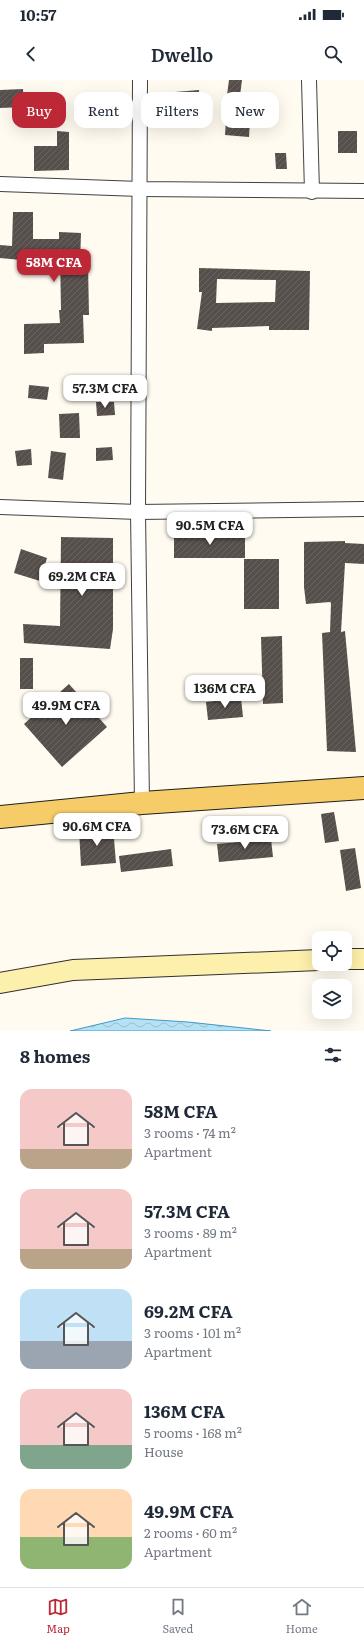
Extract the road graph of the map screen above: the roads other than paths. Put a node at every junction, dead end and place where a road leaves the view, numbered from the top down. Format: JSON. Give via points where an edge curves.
{"nodes":[{"id":1,"x":140,"y":80,"type":"edge"},
{"id":2,"x":309,"y":80,"type":"edge"},
{"id":3,"x":0,"y":184,"type":"edge"},
{"id":4,"x":140,"y":189,"type":"junction"},
{"id":5,"x":364,"y":191,"type":"edge"},
{"id":6,"x":312,"y":192,"type":"junction"},
{"id":7,"x":0,"y":507,"type":"edge"},
{"id":8,"x":364,"y":509,"type":"edge"},
{"id":9,"x":138,"y":512,"type":"junction"},
{"id":10,"x":364,"y":788,"type":"edge"},
{"id":11,"x":142,"y":803,"type":"junction"},
{"id":12,"x":0,"y":817,"type":"edge"},
{"id":13,"x":364,"y":958,"type":"edge"},
{"id":14,"x":352,"y":959,"type":"edge"},
{"id":15,"x":312,"y":960,"type":"edge"},
{"id":16,"x":0,"y":983,"type":"edge"}],
"edges":[{"from":1,"to":4,"type":"street"},
{"from":2,"to":6,"type":"street"},
{"from":3,"to":4,"type":"street"},
{"from":4,"to":6,"type":"street"},
{"from":4,"to":9,"type":"street"},
{"from":5,"to":6,"type":"street"},
{"from":7,"to":9,"type":"street"},
{"from":8,"to":9,"type":"street"},
{"from":9,"to":11,"type":"street"},
{"from":10,"to":11,"type":"main road"},
{"from":11,"to":12,"type":"main road"},
{"from":13,"to":14,"type":"street"},
{"from":15,"to":16,"type":"street","via":[[73,970]]}]}
